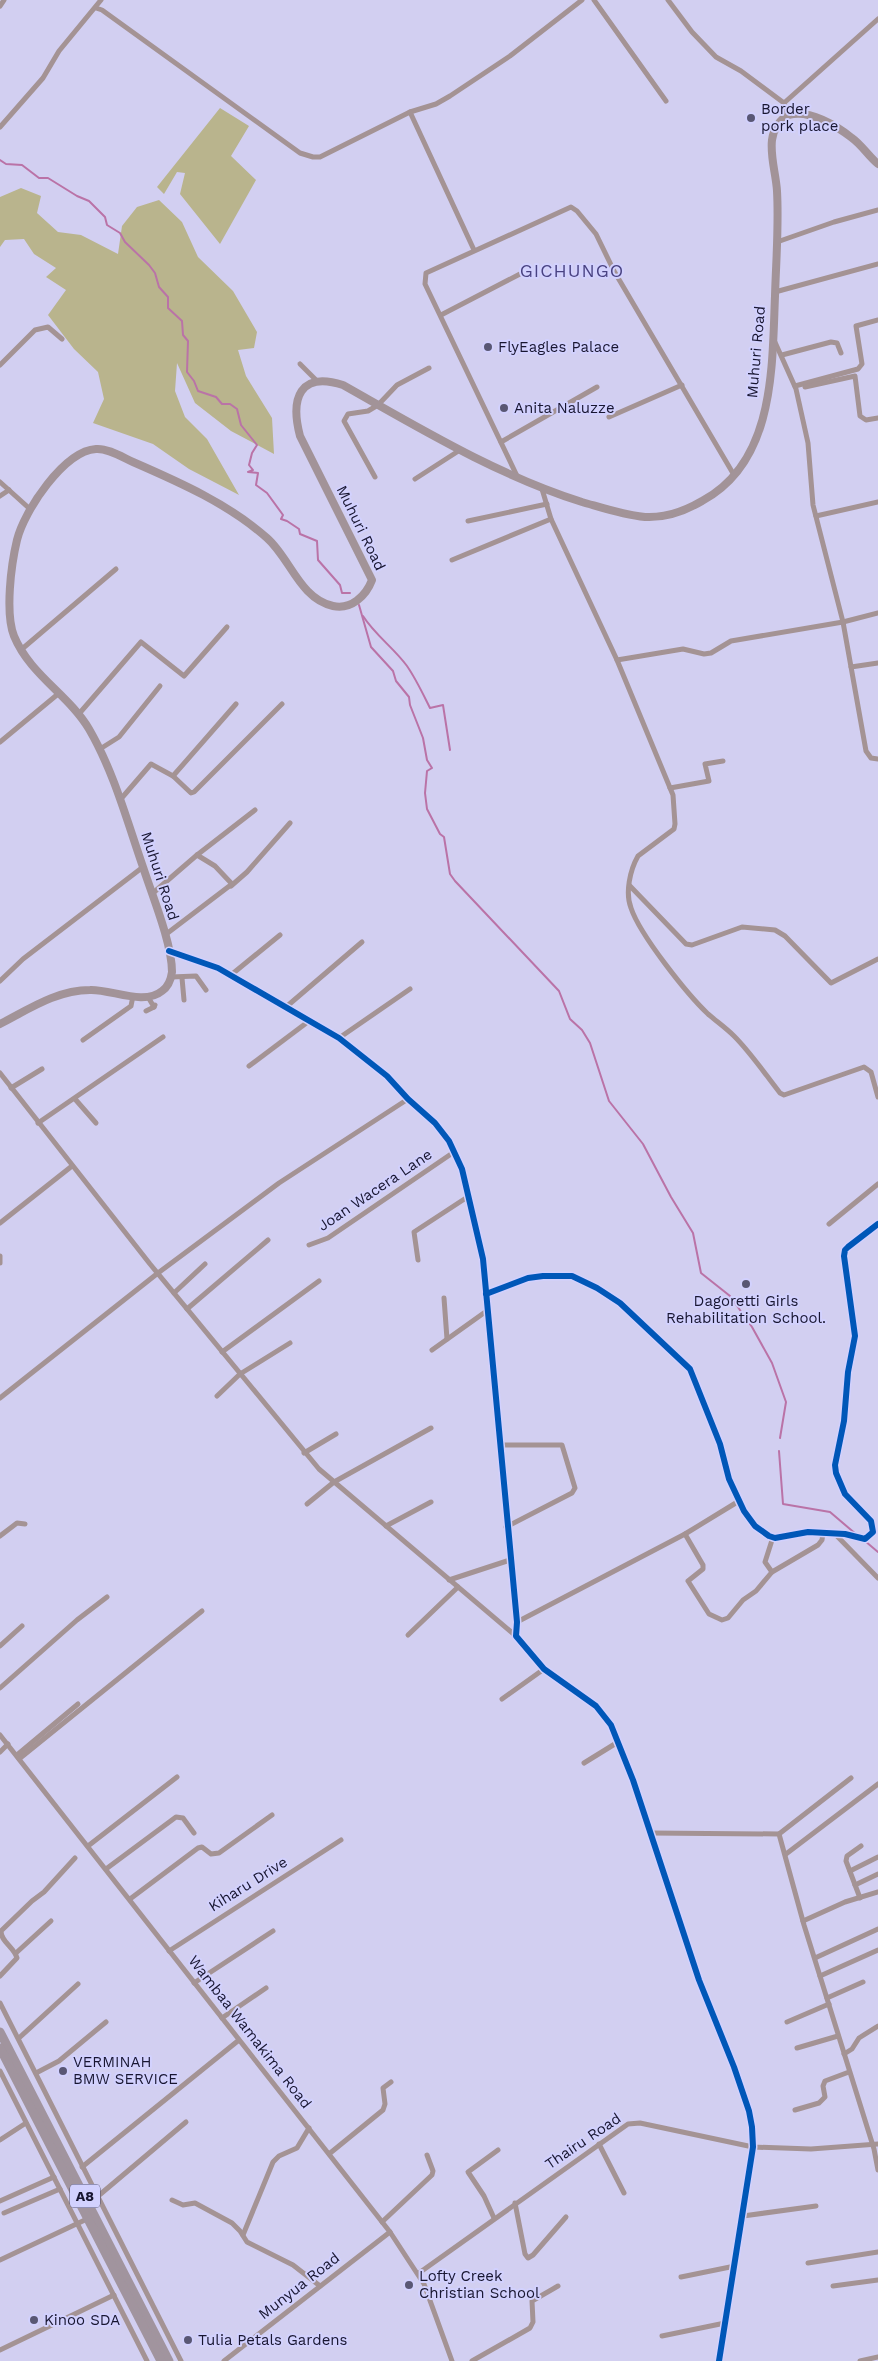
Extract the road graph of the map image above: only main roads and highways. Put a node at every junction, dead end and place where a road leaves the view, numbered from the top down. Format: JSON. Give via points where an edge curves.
{"nodes":[{"id":1,"x":878,"y":164,"type":"edge"},
{"id":2,"x":0,"y":1024,"type":"edge"},
{"id":3,"x":0,"y":2032,"type":"edge"},
{"id":4,"x":0,"y":2048,"type":"edge"},
{"id":5,"x":159,"y":2358,"type":"edge"},
{"id":6,"x":169,"y":2361,"type":"edge"}],
"edges":[{"from":1,"to":2,"type":"main road","name":"Muhuri Road","via":[[853,138],[824,121],[802,114],[788,116],[777,125],[771,145],[777,189],[777,242],[770,390],[748,456],[734,476],[712,496],[678,512],[646,517],[616,512],[542,489],[460,450],[343,386],[317,381],[298,396],[295,415],[300,436],[372,580],[365,594],[343,607],[332,606],[311,594],[267,538],[228,509],[107,451],[96,449],[73,458],[40,494],[18,537],[11,574],[13,634],[44,681],[78,715],[100,749],[153,894],[169,951],[171,977],[161,993],[148,997],[93,990],[65,992]]},
{"from":3,"to":6,"type":"highway","number":"A8"},
{"from":4,"to":5,"type":"highway","number":"A8"}]}
